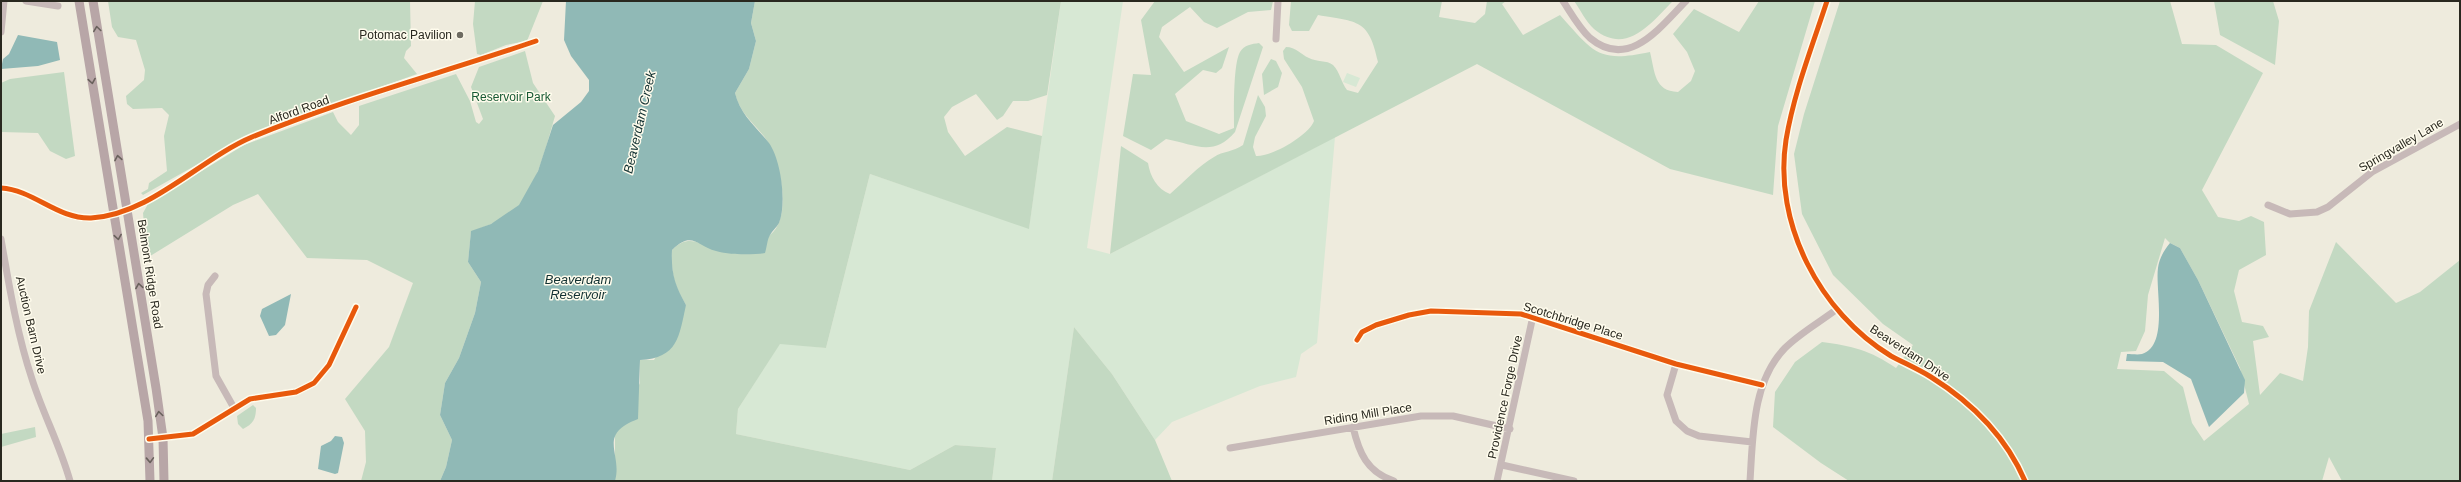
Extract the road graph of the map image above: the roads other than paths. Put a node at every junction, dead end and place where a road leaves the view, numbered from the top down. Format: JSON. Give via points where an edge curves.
{"nodes":[{"id":1,"x":4,"y":1,"type":"edge"},
{"id":2,"x":26,"y":1,"type":"edge"},
{"id":3,"x":79,"y":1,"type":"edge"},
{"id":4,"x":93,"y":1,"type":"edge"},
{"id":5,"x":1278,"y":1,"type":"edge"},
{"id":6,"x":1562,"y":1,"type":"edge"},
{"id":7,"x":1686,"y":1,"type":"edge"},
{"id":8,"x":1827,"y":1,"type":"edge"},
{"id":9,"x":58,"y":6,"type":"dead end"},
{"id":10,"x":1,"y":32,"type":"edge"},
{"id":11,"x":1276,"y":39,"type":"dead end"},
{"id":12,"x":536,"y":41,"type":"dead end"},
{"id":13,"x":2460,"y":124,"type":"edge"},
{"id":14,"x":1,"y":188,"type":"edge"},
{"id":15,"x":2268,"y":205,"type":"dead end"},
{"id":16,"x":127,"y":209,"type":"junction"},
{"id":17,"x":114,"y":213,"type":"junction"},
{"id":18,"x":1,"y":239,"type":"edge"},
{"id":19,"x":215,"y":276,"type":"dead end"},
{"id":20,"x":356,"y":307,"type":"dead end"},
{"id":21,"x":1837,"y":309,"type":"junction"},
{"id":22,"x":1533,"y":316,"type":"junction"},
{"id":23,"x":1357,"y":340,"type":"dead end"},
{"id":24,"x":1676,"y":364,"type":"junction"},
{"id":25,"x":1762,"y":386,"type":"junction"},
{"id":26,"x":234,"y":408,"type":"junction"},
{"id":27,"x":1352,"y":427,"type":"junction"},
{"id":28,"x":1510,"y":429,"type":"junction"},
{"id":29,"x":163,"y":438,"type":"junction"},
{"id":30,"x":149,"y":439,"type":"junction"},
{"id":31,"x":1752,"y":442,"type":"junction"},
{"id":32,"x":1230,"y":448,"type":"dead end"},
{"id":33,"x":1502,"y":465,"type":"junction"},
{"id":34,"x":70,"y":481,"type":"edge"},
{"id":35,"x":150,"y":481,"type":"edge"},
{"id":36,"x":164,"y":481,"type":"edge"},
{"id":37,"x":1394,"y":481,"type":"edge"},
{"id":38,"x":1497,"y":481,"type":"edge"},
{"id":39,"x":1574,"y":481,"type":"edge"},
{"id":40,"x":1750,"y":481,"type":"edge"},
{"id":41,"x":2025,"y":481,"type":"edge"}],
"edges":[{"from":1,"to":10,"type":"street"},
{"from":2,"to":9,"type":"street"},
{"from":3,"to":17,"type":"main road","one_way":true},
{"from":16,"to":4,"type":"main road","name":"Belmont Ridge Road","one_way":true},
{"from":5,"to":11,"type":"street"},
{"from":6,"to":7,"type":"street","via":[[1590,39],[1622,49],[1642,44]]},
{"from":8,"to":21,"type":"street","name":"Beaverdam Drive","via":[[1793,104],[1786,141],[1785,176],[1788,210],[1801,248],[1821,288]]},
{"from":12,"to":16,"type":"street","name":"Alford Road","via":[[251,137]]},
{"from":13,"to":15,"type":"street","name":"Springvalley Lane","via":[[2372,172],[2328,207],[2317,212],[2290,214]]},
{"from":14,"to":17,"type":"street","name":"Alford Road","via":[[30,194],[57,211],[77,217],[92,218]]},
{"from":16,"to":17,"type":"street","name":"Alford Road"},
{"from":29,"to":16,"type":"main road","name":"Belmont Ridge Road","one_way":true},
{"from":17,"to":30,"type":"main road","one_way":true},
{"from":18,"to":34,"type":"street","name":"Auction Barn Drive","via":[[24,352],[38,399],[58,444]]},
{"from":19,"to":26,"type":"street","via":[[208,285],[206,294],[214,368],[220,386]]},
{"from":20,"to":26,"type":"street","via":[[329,365],[314,383],[296,392],[250,399]]},
{"from":21,"to":25,"type":"street","via":[[1786,348],[1767,371]]},
{"from":21,"to":41,"type":"street","name":"Beaverdam Drive","via":[[1876,346],[1930,377],[1976,412],[2008,450]]},
{"from":22,"to":23,"type":"street","name":"Scotchbridge Place","via":[[1431,311],[1376,325],[1362,332]]},
{"from":22,"to":24,"type":"street","name":"Scotchbridge Place"},
{"from":22,"to":28,"type":"street","name":"Providence Forge Drive"},
{"from":24,"to":25,"type":"street","name":"Scotchbridge Place"},
{"from":24,"to":31,"type":"street","via":[[1667,395],[1676,421],[1687,431],[1699,436]]},
{"from":25,"to":31,"type":"street"},
{"from":26,"to":29,"type":"street","via":[[202,430]]},
{"from":27,"to":28,"type":"street","name":"Riding Mill Place","via":[[1435,416],[1467,419]]},
{"from":27,"to":32,"type":"street","name":"Riding Mill Place"},
{"from":27,"to":37,"type":"street","via":[[1357,447],[1368,466],[1383,477]]},
{"from":28,"to":33,"type":"street","name":"Providence Forge Drive"},
{"from":29,"to":30,"type":"street"},
{"from":29,"to":36,"type":"main road","name":"Belmont Ridge Road"},
{"from":30,"to":35,"type":"main road","one_way":true},
{"from":31,"to":40,"type":"street"},
{"from":33,"to":38,"type":"street","name":"Providence Forge Drive"},
{"from":33,"to":39,"type":"street"}]}
